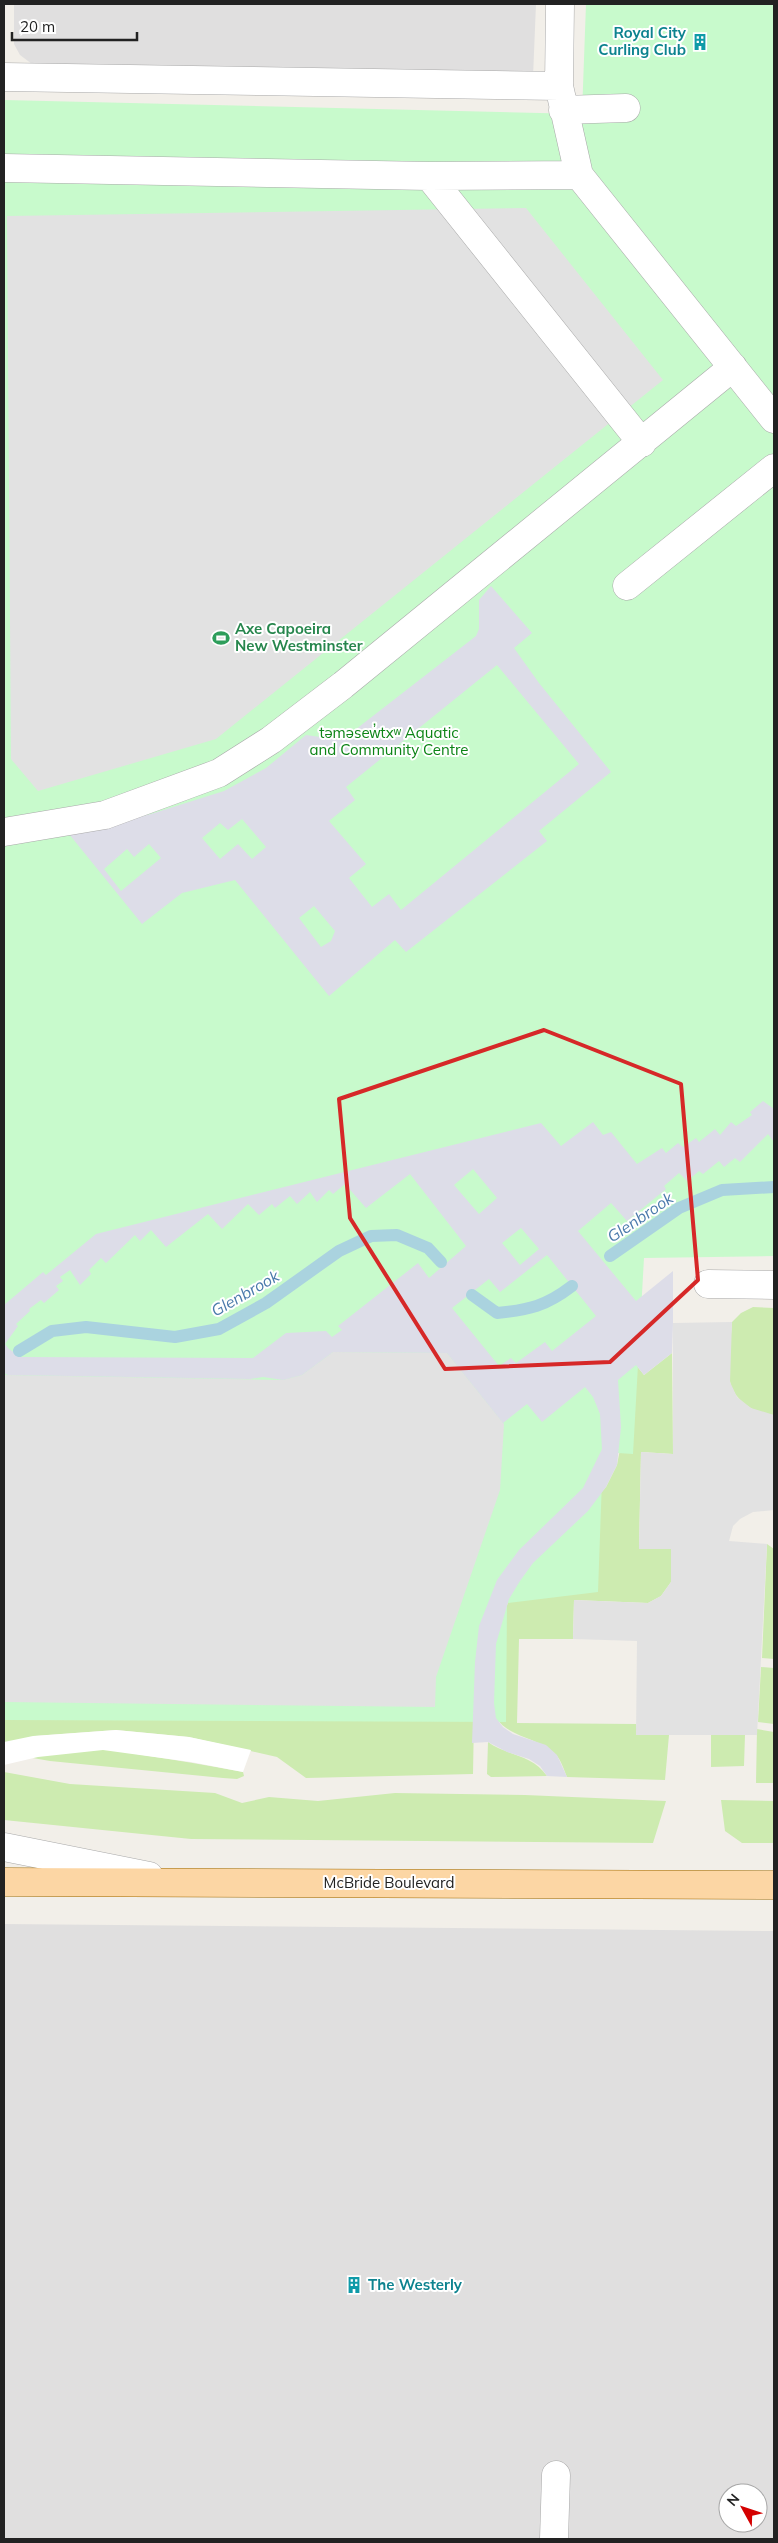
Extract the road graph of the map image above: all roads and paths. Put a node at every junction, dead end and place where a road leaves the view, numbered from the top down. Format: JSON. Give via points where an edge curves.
{"nodes":[{"id":1,"x":560,"y":4,"type":"edge"},
{"id":2,"x":4,"y":77,"type":"edge"},
{"id":3,"x":561,"y":98,"type":"junction"},
{"id":4,"x":626,"y":108,"type":"dead end"},
{"id":5,"x":4,"y":168,"type":"edge"},
{"id":6,"x":579,"y":175,"type":"junction"},
{"id":7,"x":429,"y":176,"type":"junction"},
{"id":8,"x":733,"y":368,"type":"junction"},
{"id":9,"x":774,"y":418,"type":"edge"},
{"id":10,"x":642,"y":442,"type":"junction"},
{"id":11,"x":774,"y":468,"type":"edge"},
{"id":12,"x":627,"y":586,"type":"dead end"},
{"id":13,"x":4,"y":832,"type":"edge"},
{"id":14,"x":708,"y":1284,"type":"dead end"},
{"id":15,"x":774,"y":1285,"type":"edge"},
{"id":16,"x":4,"y":1847,"type":"edge"},
{"id":17,"x":4,"y":1882,"type":"edge"},
{"id":18,"x":182,"y":1883,"type":"junction"},
{"id":19,"x":774,"y":1885,"type":"edge"},
{"id":20,"x":556,"y":2475,"type":"dead end"},
{"id":21,"x":554,"y":2539,"type":"edge"}],
"edges":[{"from":1,"to":3,"type":"street"},
{"from":2,"to":3,"type":"street"},
{"from":3,"to":4,"type":"street"},
{"from":3,"to":6,"type":"street"},
{"from":5,"to":7,"type":"street"},
{"from":6,"to":7,"type":"street"},
{"from":6,"to":8,"type":"street"},
{"from":7,"to":10,"type":"street"},
{"from":8,"to":9,"type":"street"},
{"from":8,"to":10,"type":"street"},
{"from":10,"to":13,"type":"street","via":[[343,685],[271,740],[220,773],[105,815]]},
{"from":11,"to":12,"type":"street"},
{"from":14,"to":15,"type":"street"},
{"from":16,"to":18,"type":"street"},
{"from":17,"to":18,"type":"main road","name":"McBride Boulevard"},
{"from":18,"to":19,"type":"main road","name":"McBride Boulevard"},
{"from":20,"to":21,"type":"street"}]}
